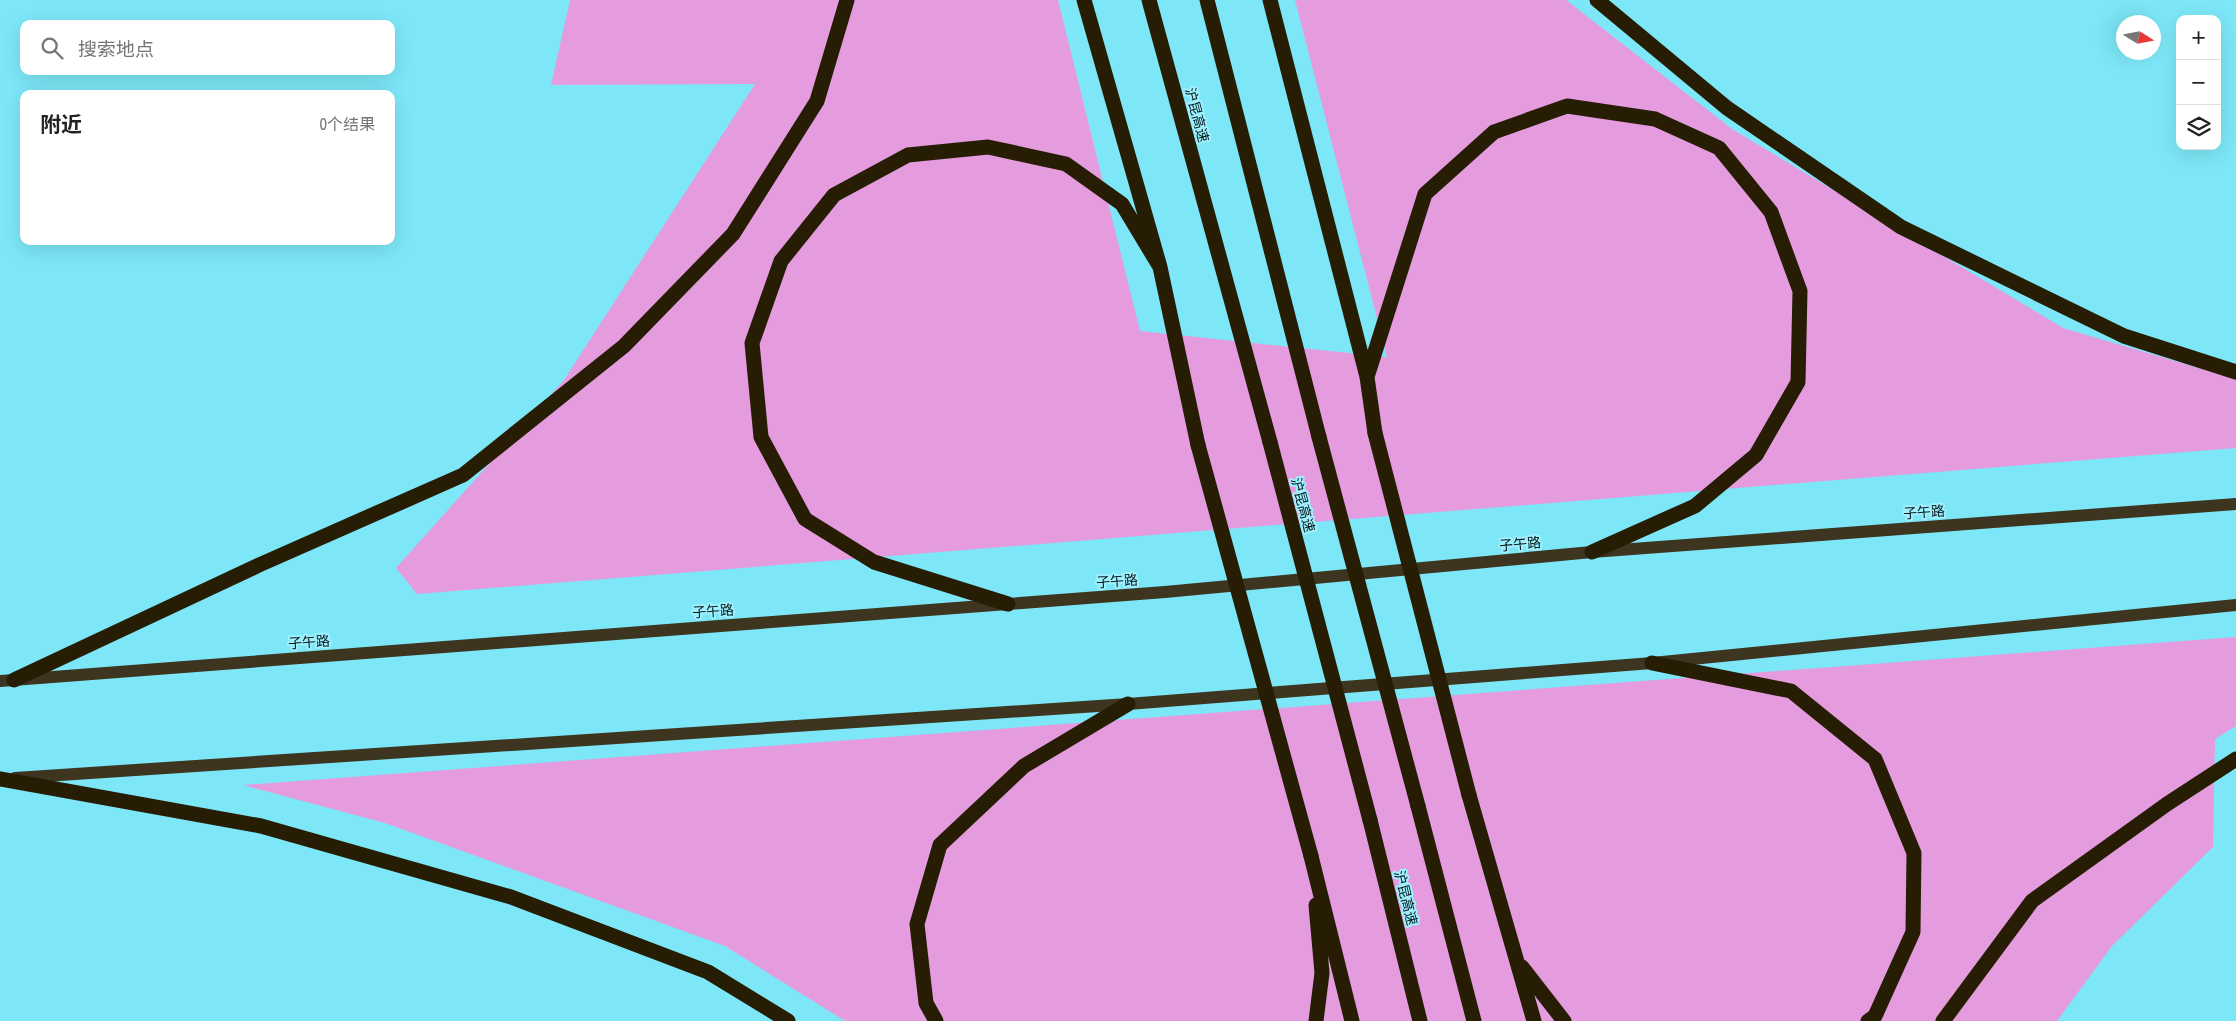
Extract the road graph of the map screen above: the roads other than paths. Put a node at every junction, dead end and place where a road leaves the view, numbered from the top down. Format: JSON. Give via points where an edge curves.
{"nodes":[{"id":1,"x":847,"y":0,"type":"edge"},
{"id":2,"x":1084,"y":0,"type":"edge"},
{"id":3,"x":1148,"y":0,"type":"edge"},
{"id":4,"x":1207,"y":0,"type":"edge"},
{"id":5,"x":1270,"y":0,"type":"edge"},
{"id":6,"x":1596,"y":0,"type":"edge"},
{"id":7,"x":1160,"y":267,"type":"junction"},
{"id":8,"x":2236,"y":372,"type":"edge"},
{"id":9,"x":1367,"y":377,"type":"junction"},
{"id":10,"x":2236,"y":504,"type":"edge"},
{"id":11,"x":1592,"y":552,"type":"junction"},
{"id":12,"x":1008,"y":604,"type":"junction"},
{"id":13,"x":2236,"y":605,"type":"edge"},
{"id":14,"x":1652,"y":664,"type":"junction"},
{"id":15,"x":7,"y":680,"type":"edge"},
{"id":16,"x":1128,"y":704,"type":"junction"},
{"id":17,"x":2236,"y":759,"type":"edge"},
{"id":18,"x":0,"y":779,"type":"edge"},
{"id":19,"x":1311,"y":856,"type":"junction"},
{"id":20,"x":1518,"y":962,"type":"junction"},
{"id":21,"x":788,"y":1021,"type":"edge"},
{"id":22,"x":936,"y":1021,"type":"edge"},
{"id":23,"x":1316,"y":1021,"type":"edge"},
{"id":24,"x":1352,"y":1021,"type":"edge"},
{"id":25,"x":1420,"y":1021,"type":"edge"},
{"id":26,"x":1474,"y":1021,"type":"edge"},
{"id":27,"x":1534,"y":1021,"type":"edge"},
{"id":28,"x":1564,"y":1021,"type":"edge"},
{"id":29,"x":1868,"y":1021,"type":"edge"},
{"id":30,"x":1944,"y":1021,"type":"edge"}],
"edges":[{"from":1,"to":15,"type":"highway","via":[[817,101],[733,234],[624,346],[463,475]]},
{"from":2,"to":7,"type":"highway"},
{"from":3,"to":25,"type":"highway","name":"沪昆高速","bridge":true,"via":[[1270,442]]},
{"from":4,"to":26,"type":"highway","bridge":true},
{"from":5,"to":9,"type":"highway"},
{"from":6,"to":8,"type":"highway","via":[[1727,108],[1901,227],[2124,336]]},
{"from":7,"to":12,"type":"highway","via":[[1122,204],[1066,164],[988,147],[908,155],[834,196],[781,261],[752,343],[761,437],[805,519],[874,562]]},
{"from":7,"to":19,"type":"highway","bridge":true,"via":[[1198,445]]},
{"from":9,"to":11,"type":"highway","via":[[1425,194],[1494,132],[1566,106],[1655,119],[1719,148],[1771,212],[1800,291],[1798,382],[1756,455],[1703,500]]},
{"from":9,"to":20,"type":"highway","bridge":true,"via":[[1374,433],[1469,795]]},
{"from":10,"to":11,"type":"main road","name":"子午路"},
{"from":11,"to":12,"type":"main road","name":"子午路"},
{"from":12,"to":15,"type":"main road","name":"子午路"},
{"from":13,"to":14,"type":"main road"},
{"from":14,"to":16,"type":"main road"},
{"from":14,"to":29,"type":"highway","via":[[1792,691],[1875,759],[1914,853],[1913,932],[1874,1016]]},
{"from":16,"to":18,"type":"main road"},
{"from":16,"to":22,"type":"highway","via":[[1024,766],[940,845],[918,924],[926,1003]]},
{"from":17,"to":30,"type":"highway","via":[[2032,901]]},
{"from":18,"to":21,"type":"highway","via":[[261,826],[511,897],[708,972]]},
{"from":19,"to":23,"type":"highway","via":[[1322,973]]},
{"from":19,"to":24,"type":"highway"},
{"from":20,"to":27,"type":"highway"},
{"from":20,"to":28,"type":"highway"}]}
